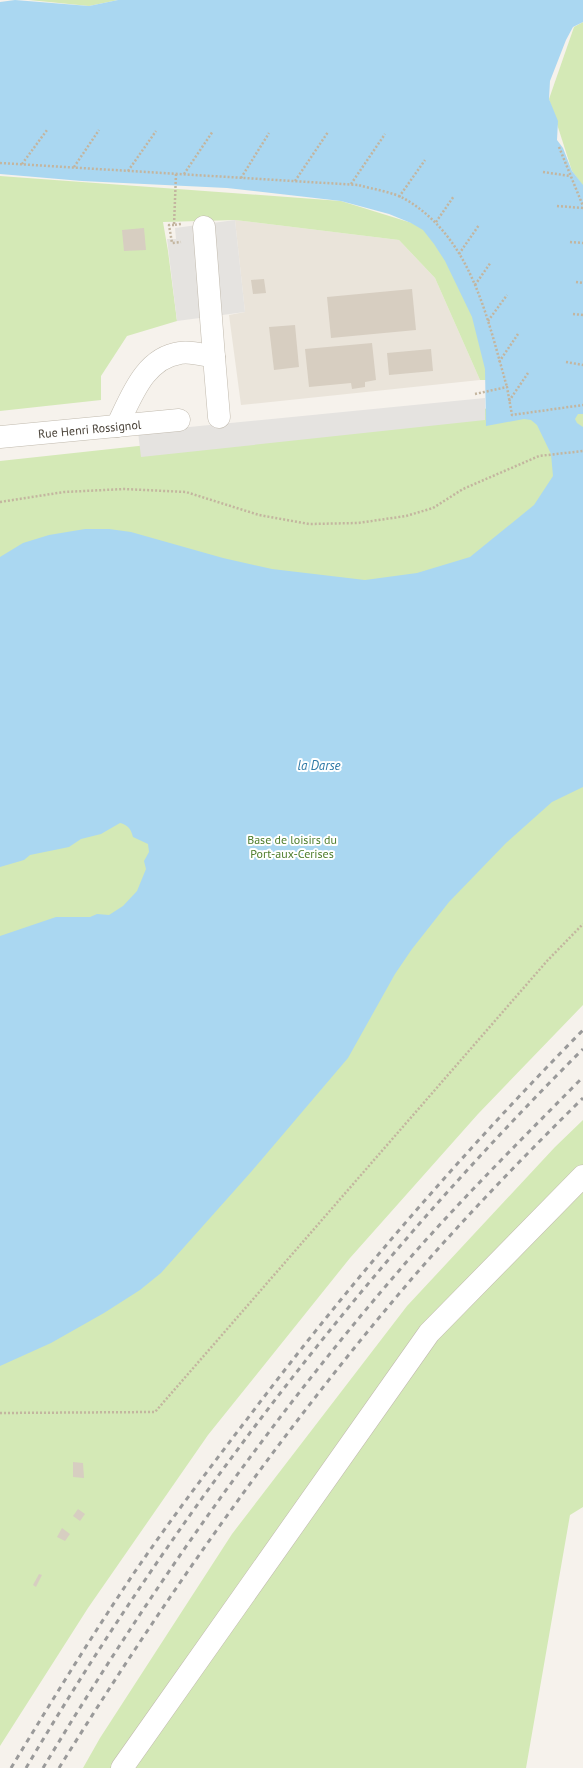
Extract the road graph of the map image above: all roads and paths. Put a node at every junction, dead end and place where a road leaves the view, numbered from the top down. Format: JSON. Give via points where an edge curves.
{"nodes":[{"id":1,"x":46,"y":130,"type":"dead end"},
{"id":2,"x":99,"y":130,"type":"dead end"},
{"id":3,"x":156,"y":131,"type":"dead end"},
{"id":4,"x":213,"y":131,"type":"dead end"},
{"id":5,"x":328,"y":132,"type":"dead end"},
{"id":6,"x":269,"y":133,"type":"dead end"},
{"id":7,"x":385,"y":134,"type":"dead end"},
{"id":8,"x":559,"y":147,"type":"dead end"},
{"id":9,"x":425,"y":160,"type":"dead end"},
{"id":10,"x":0,"y":163,"type":"edge"},
{"id":11,"x":22,"y":164,"type":"junction"},
{"id":12,"x":74,"y":168,"type":"junction"},
{"id":13,"x":128,"y":171,"type":"junction"},
{"id":14,"x":543,"y":172,"type":"dead end"},
{"id":15,"x":176,"y":174,"type":"junction"},
{"id":16,"x":184,"y":174,"type":"junction"},
{"id":17,"x":571,"y":176,"type":"junction"},
{"id":18,"x":240,"y":178,"type":"junction"},
{"id":19,"x":295,"y":181,"type":"junction"},
{"id":20,"x":351,"y":184,"type":"junction"},
{"id":21,"x":454,"y":196,"type":"dead end"},
{"id":22,"x":400,"y":197,"type":"junction"},
{"id":23,"x":557,"y":206,"type":"dead end"},
{"id":24,"x":583,"y":207,"type":"edge"},
{"id":25,"x":175,"y":213,"type":"dead end"},
{"id":26,"x":436,"y":222,"type":"junction"},
{"id":27,"x":174,"y":225,"type":"dead end"},
{"id":28,"x":480,"y":225,"type":"dead end"},
{"id":29,"x":204,"y":227,"type":"dead end"},
{"id":30,"x":171,"y":240,"type":"dead end"},
{"id":31,"x":570,"y":242,"type":"dead end"},
{"id":32,"x":583,"y":243,"type":"edge"},
{"id":33,"x":459,"y":254,"type":"junction"},
{"id":34,"x":491,"y":262,"type":"dead end"},
{"id":35,"x":576,"y":282,"type":"dead end"},
{"id":36,"x":583,"y":283,"type":"edge"},
{"id":37,"x":475,"y":285,"type":"junction"},
{"id":38,"x":507,"y":295,"type":"dead end"},
{"id":39,"x":573,"y":314,"type":"dead end"},
{"id":40,"x":583,"y":315,"type":"edge"},
{"id":41,"x":488,"y":321,"type":"junction"},
{"id":42,"x":518,"y":334,"type":"dead end"},
{"id":43,"x":214,"y":357,"type":"junction"},
{"id":44,"x":499,"y":362,"type":"junction"},
{"id":45,"x":566,"y":362,"type":"dead end"},
{"id":46,"x":583,"y":365,"type":"edge"},
{"id":47,"x":528,"y":373,"type":"dead end"},
{"id":48,"x":507,"y":387,"type":"junction"},
{"id":49,"x":475,"y":394,"type":"dead end"},
{"id":50,"x":509,"y":401,"type":"junction"},
{"id":51,"x":583,"y":405,"type":"edge"},
{"id":52,"x":219,"y":417,"type":"dead end"},
{"id":53,"x":179,"y":420,"type":"dead end"},
{"id":54,"x":117,"y":426,"type":"junction"},
{"id":55,"x":0,"y":437,"type":"edge"},
{"id":56,"x":583,"y":451,"type":"edge"},
{"id":57,"x":0,"y":502,"type":"edge"},
{"id":58,"x":583,"y":924,"type":"edge"},
{"id":59,"x":583,"y":1176,"type":"edge"},
{"id":60,"x":0,"y":1413,"type":"edge"},
{"id":61,"x":122,"y":1768,"type":"edge"}],
"edges":[{"from":1,"to":11,"type":"path"},
{"from":2,"to":12,"type":"path"},
{"from":3,"to":13,"type":"path"},
{"from":4,"to":16,"type":"path"},
{"from":5,"to":19,"type":"path"},
{"from":6,"to":18,"type":"path"},
{"from":7,"to":20,"type":"path"},
{"from":8,"to":17,"type":"path"},
{"from":9,"to":22,"type":"path"},
{"from":10,"to":11,"type":"path"},
{"from":11,"to":12,"type":"path"},
{"from":12,"to":13,"type":"path"},
{"from":13,"to":15,"type":"path"},
{"from":14,"to":17,"type":"path"},
{"from":15,"to":16,"type":"path"},
{"from":15,"to":25,"type":"path"},
{"from":16,"to":18,"type":"path"},
{"from":17,"to":24,"type":"path"},
{"from":18,"to":19,"type":"path"},
{"from":19,"to":20,"type":"path"},
{"from":20,"to":22,"type":"path"},
{"from":21,"to":26,"type":"path"},
{"from":22,"to":26,"type":"path"},
{"from":23,"to":24,"type":"path"},
{"from":26,"to":33,"type":"path"},
{"from":27,"to":30,"type":"path","via":[[169,225]]},
{"from":28,"to":33,"type":"path"},
{"from":29,"to":43,"type":"street"},
{"from":31,"to":32,"type":"path"},
{"from":33,"to":37,"type":"path"},
{"from":34,"to":37,"type":"path"},
{"from":35,"to":36,"type":"path"},
{"from":37,"to":41,"type":"path"},
{"from":38,"to":41,"type":"path"},
{"from":39,"to":40,"type":"path"},
{"from":41,"to":44,"type":"path"},
{"from":42,"to":44,"type":"path"},
{"from":43,"to":52,"type":"street"},
{"from":43,"to":54,"type":"street","via":[[182,352],[169,355],[158,362],[144,375]]},
{"from":44,"to":48,"type":"path"},
{"from":45,"to":46,"type":"path"},
{"from":47,"to":50,"type":"path"},
{"from":48,"to":49,"type":"path"},
{"from":48,"to":50,"type":"path"},
{"from":50,"to":51,"type":"path","via":[[512,415]]},
{"from":53,"to":54,"type":"street","name":"Rue Henri Rossignol"},
{"from":54,"to":55,"type":"street","name":"Rue Henri Rossignol"},
{"from":56,"to":57,"type":"path","via":[[538,456],[463,488],[433,508],[406,516],[358,523],[309,524],[259,515],[186,492],[124,489],[64,492]]},
{"from":58,"to":60,"type":"path","via":[[541,967],[155,1412]]},
{"from":59,"to":61,"type":"street","via":[[429,1333]]}]}
